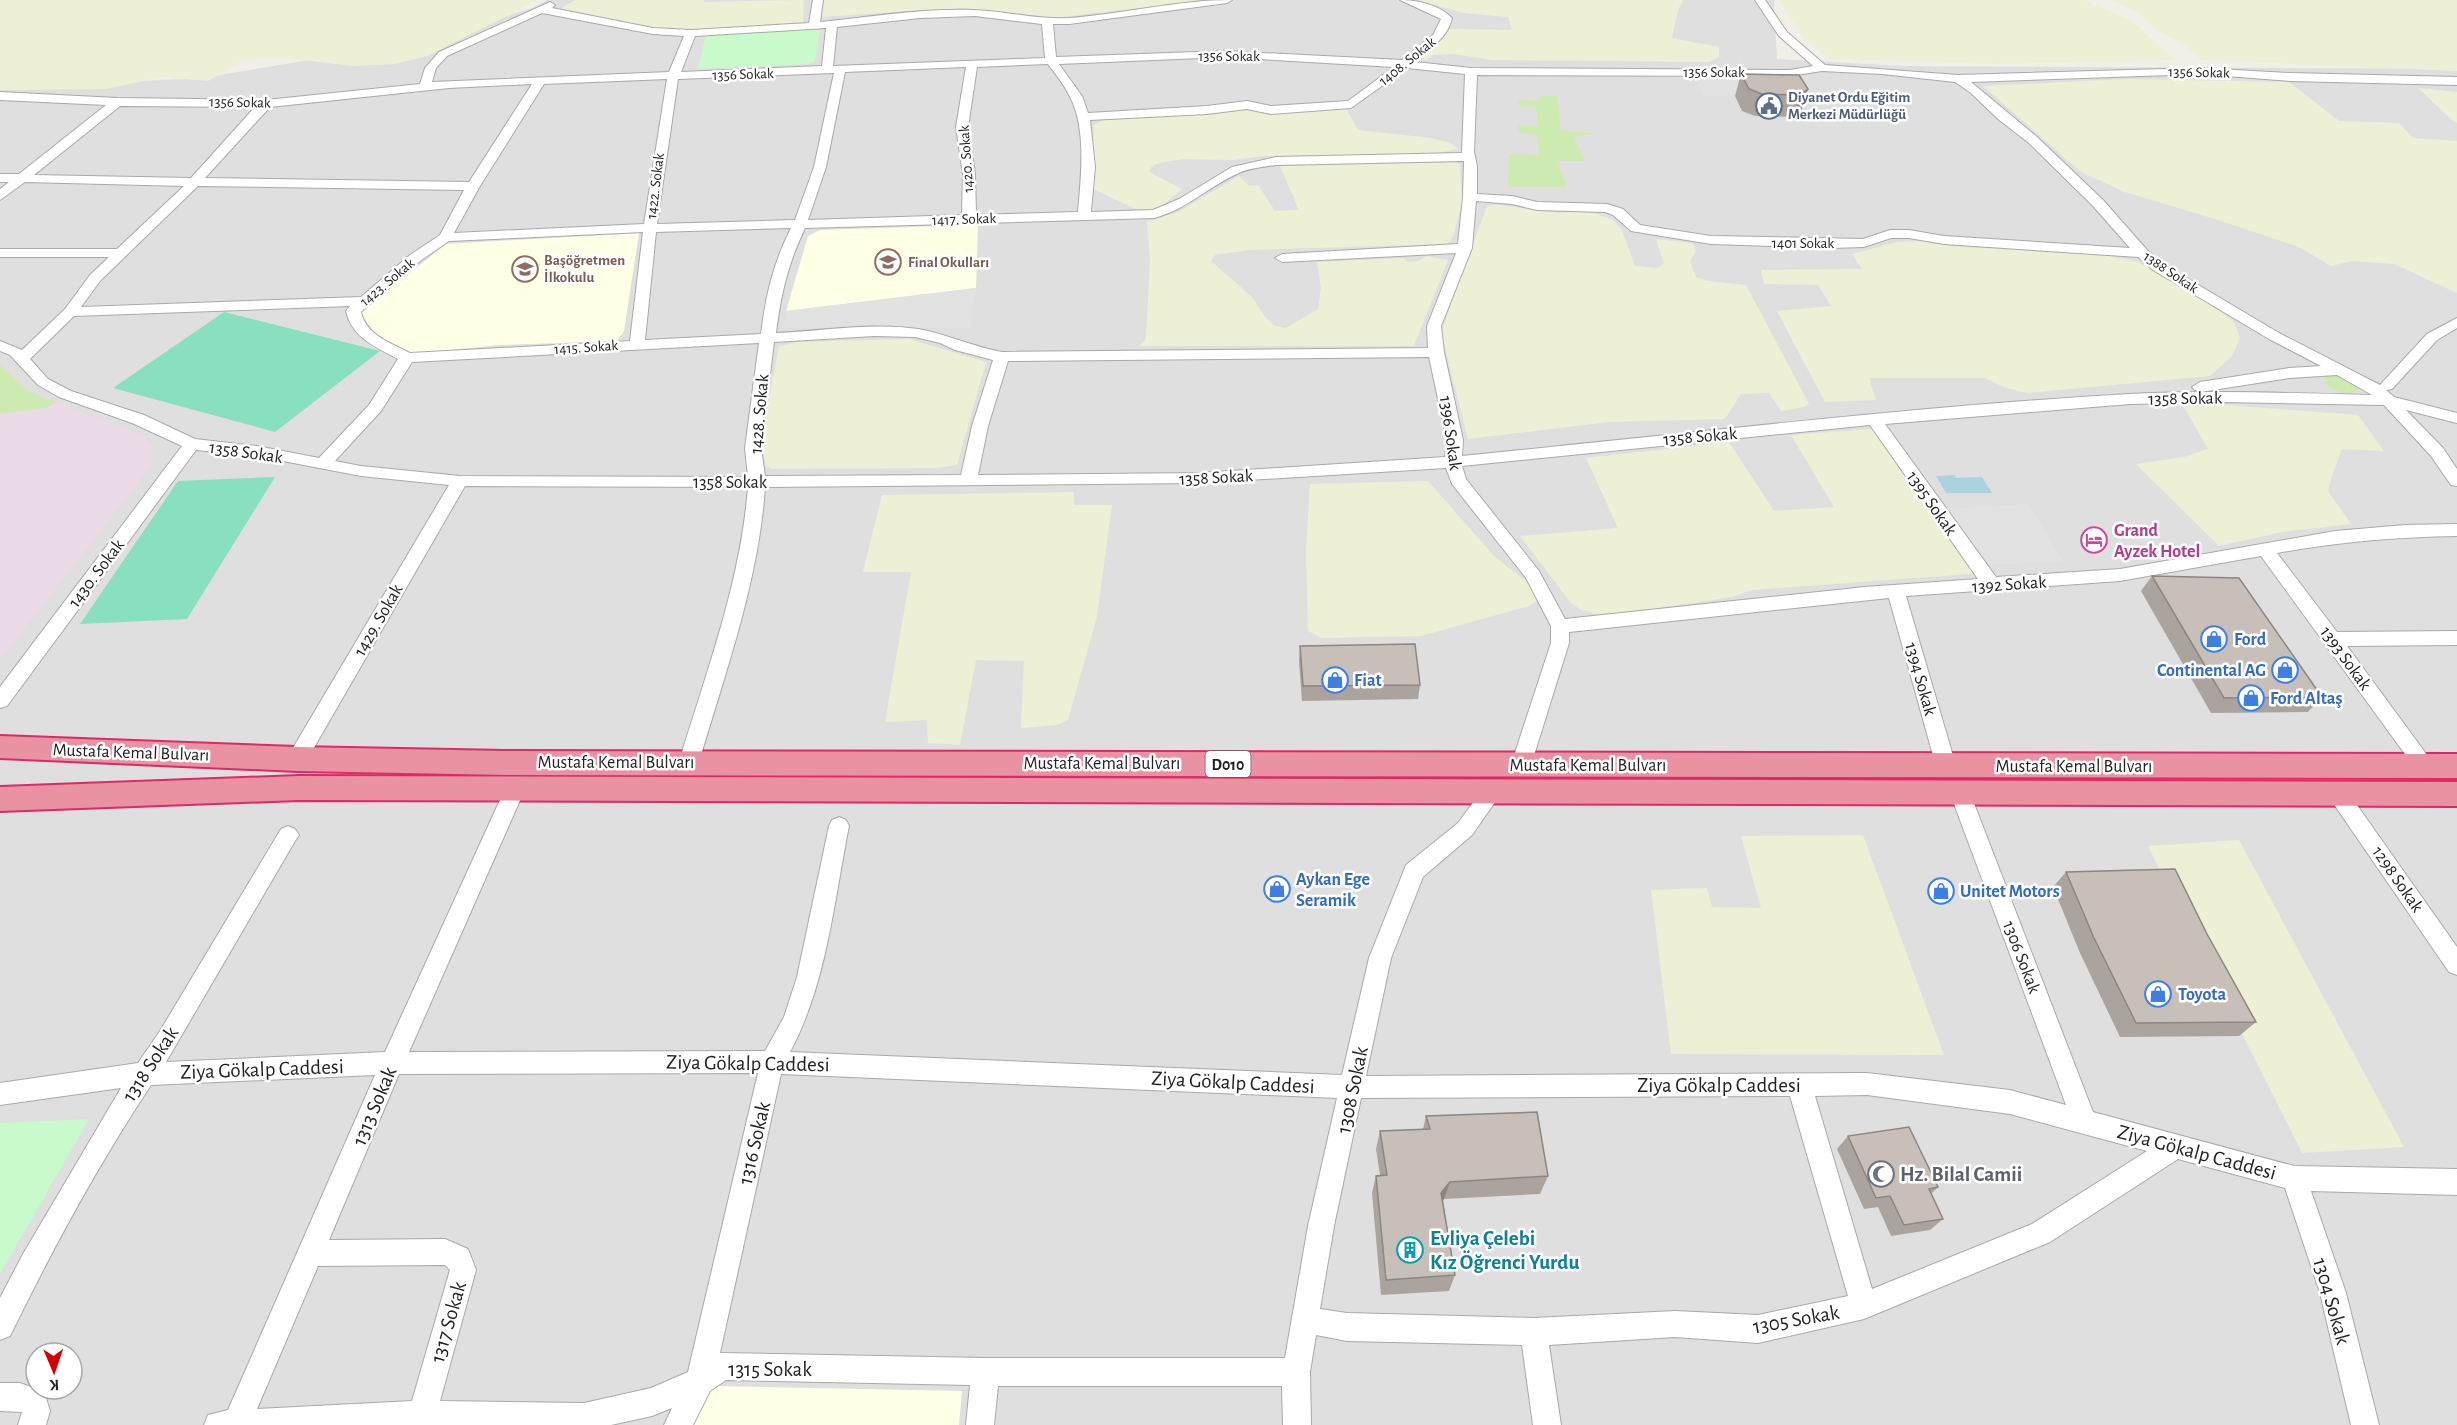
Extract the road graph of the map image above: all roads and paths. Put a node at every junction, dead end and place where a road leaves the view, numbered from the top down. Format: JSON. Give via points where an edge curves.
{"nodes":[{"id":1,"x":561,"y":0,"type":"edge"},
{"id":2,"x":818,"y":0,"type":"edge"},
{"id":3,"x":1227,"y":0,"type":"edge"},
{"id":4,"x":1405,"y":0,"type":"edge"},
{"id":5,"x":1760,"y":0,"type":"edge"},
{"id":6,"x":540,"y":9,"type":"junction"},
{"id":7,"x":1047,"y":22,"type":"junction"},
{"id":8,"x":832,"y":23,"type":"junction"},
{"id":9,"x":814,"y":26,"type":"junction"},
{"id":10,"x":690,"y":33,"type":"junction"},
{"id":11,"x":1051,"y":61,"type":"junction"},
{"id":12,"x":972,"y":64,"type":"junction"},
{"id":13,"x":1405,"y":64,"type":"junction"},
{"id":14,"x":1822,"y":68,"type":"junction"},
{"id":15,"x":834,"y":70,"type":"junction"},
{"id":16,"x":1471,"y":71,"type":"junction"},
{"id":17,"x":675,"y":77,"type":"junction"},
{"id":18,"x":1958,"y":79,"type":"junction"},
{"id":19,"x":540,"y":81,"type":"junction"},
{"id":20,"x":2457,"y":81,"type":"edge"},
{"id":21,"x":425,"y":86,"type":"junction"},
{"id":22,"x":0,"y":96,"type":"edge"},
{"id":23,"x":117,"y":102,"type":"junction"},
{"id":24,"x":266,"y":104,"type":"junction"},
{"id":25,"x":1083,"y":117,"type":"junction"},
{"id":26,"x":1470,"y":157,"type":"junction"},
{"id":27,"x":0,"y":178,"type":"edge"},
{"id":28,"x":22,"y":179,"type":"junction"},
{"id":29,"x":195,"y":182,"type":"junction"},
{"id":30,"x":473,"y":186,"type":"junction"},
{"id":31,"x":0,"y":196,"type":"edge"},
{"id":32,"x":1470,"y":197,"type":"junction"},
{"id":33,"x":1084,"y":216,"type":"junction"},
{"id":34,"x":969,"y":218,"type":"junction"},
{"id":35,"x":800,"y":224,"type":"junction"},
{"id":36,"x":650,"y":228,"type":"junction"},
{"id":37,"x":446,"y":237,"type":"junction"},
{"id":38,"x":1465,"y":248,"type":"junction"},
{"id":39,"x":0,"y":253,"type":"edge"},
{"id":40,"x":120,"y":253,"type":"junction"},
{"id":41,"x":2142,"y":253,"type":"junction"},
{"id":42,"x":1282,"y":258,"type":"dead end"},
{"id":43,"x":362,"y":301,"type":"junction"},
{"id":44,"x":70,"y":312,"type":"junction"},
{"id":45,"x":2237,"y":314,"type":"junction"},
{"id":46,"x":2457,"y":322,"type":"edge"},
{"id":47,"x":766,"y":339,"type":"junction"},
{"id":48,"x":637,"y":344,"type":"junction"},
{"id":49,"x":0,"y":345,"type":"edge"},
{"id":50,"x":1436,"y":352,"type":"junction"},
{"id":51,"x":1002,"y":357,"type":"junction"},
{"id":52,"x":407,"y":358,"type":"junction"},
{"id":53,"x":21,"y":359,"type":"junction"},
{"id":54,"x":2337,"y":370,"type":"junction"},
{"id":55,"x":2301,"y":372,"type":"junction"},
{"id":56,"x":2387,"y":393,"type":"junction"},
{"id":57,"x":2130,"y":399,"type":"junction"},
{"id":58,"x":2331,"y":400,"type":"junction"},
{"id":59,"x":2457,"y":408,"type":"edge"},
{"id":60,"x":2457,"y":418,"type":"edge"},
{"id":61,"x":1874,"y":420,"type":"junction"},
{"id":62,"x":192,"y":444,"type":"junction"},
{"id":63,"x":1453,"y":462,"type":"junction"},
{"id":64,"x":322,"y":465,"type":"junction"},
{"id":65,"x":460,"y":480,"type":"junction"},
{"id":66,"x":968,"y":481,"type":"junction"},
{"id":67,"x":2457,"y":481,"type":"edge"},
{"id":68,"x":757,"y":482,"type":"junction"},
{"id":69,"x":2457,"y":530,"type":"edge"},
{"id":70,"x":2267,"y":550,"type":"junction"},
{"id":71,"x":1991,"y":584,"type":"junction"},
{"id":72,"x":1896,"y":592,"type":"junction"},
{"id":73,"x":1560,"y":626,"type":"junction"},
{"id":74,"x":2457,"y":638,"type":"edge"},
{"id":75,"x":2332,"y":639,"type":"junction"},
{"id":76,"x":0,"y":701,"type":"edge"},
{"id":77,"x":0,"y":747,"type":"edge"},
{"id":78,"x":297,"y":759,"type":"junction"},
{"id":79,"x":689,"y":762,"type":"junction"},
{"id":80,"x":1521,"y":765,"type":"junction"},
{"id":81,"x":1946,"y":766,"type":"junction"},
{"id":82,"x":2425,"y":766,"type":"junction"},
{"id":83,"x":2457,"y":766,"type":"edge"},
{"id":84,"x":515,"y":789,"type":"junction"},
{"id":85,"x":1492,"y":792,"type":"junction"},
{"id":86,"x":1960,"y":794,"type":"junction"},
{"id":87,"x":2338,"y":794,"type":"junction"},
{"id":88,"x":2457,"y":794,"type":"edge"},
{"id":89,"x":0,"y":799,"type":"edge"},
{"id":90,"x":839,"y":826,"type":"dead end"},
{"id":91,"x":288,"y":835,"type":"dead end"},
{"id":92,"x":2457,"y":965,"type":"edge"},
{"id":93,"x":772,"y":1062,"type":"junction"},
{"id":94,"x":392,"y":1063,"type":"junction"},
{"id":95,"x":143,"y":1074,"type":"junction"},
{"id":96,"x":1798,"y":1084,"type":"junction"},
{"id":97,"x":1353,"y":1087,"type":"junction"},
{"id":98,"x":0,"y":1094,"type":"edge"},
{"id":99,"x":2084,"y":1120,"type":"junction"},
{"id":100,"x":2175,"y":1147,"type":"junction"},
{"id":101,"x":2294,"y":1178,"type":"junction"},
{"id":102,"x":2457,"y":1182,"type":"edge"},
{"id":103,"x":311,"y":1253,"type":"junction"},
{"id":104,"x":1864,"y":1306,"type":"junction"},
{"id":105,"x":1306,"y":1320,"type":"junction"},
{"id":106,"x":0,"y":1326,"type":"edge"},
{"id":107,"x":1534,"y":1332,"type":"junction"},
{"id":108,"x":985,"y":1372,"type":"junction"},
{"id":109,"x":1296,"y":1372,"type":"junction"},
{"id":110,"x":700,"y":1381,"type":"junction"},
{"id":111,"x":0,"y":1397,"type":"edge"},
{"id":112,"x":33,"y":1414,"type":"edge"},
{"id":113,"x":421,"y":1420,"type":"edge"},
{"id":114,"x":230,"y":1424,"type":"edge"},
{"id":115,"x":678,"y":1425,"type":"edge"},
{"id":116,"x":980,"y":1425,"type":"edge"},
{"id":117,"x":1297,"y":1425,"type":"edge"},
{"id":118,"x":1547,"y":1425,"type":"edge"},
{"id":119,"x":2365,"y":1425,"type":"edge"}],
"edges":[{"from":1,"to":6,"type":"street"},
{"from":2,"to":9,"type":"street"},
{"from":3,"to":7,"type":"street"},
{"from":4,"to":13,"type":"street","name":"1408. Sokak","via":[[1447,18],[1437,37]]},
{"from":5,"to":14,"type":"street","via":[[1783,34]]},
{"from":6,"to":10,"type":"street","via":[[653,31]]},
{"from":6,"to":21,"type":"street","via":[[443,54],[431,65]]},
{"from":7,"to":8,"type":"street","via":[[975,14]]},
{"from":7,"to":11,"type":"street"},
{"from":8,"to":9,"type":"street"},
{"from":8,"to":15,"type":"street","name":"1428. Sokak"},
{"from":9,"to":10,"type":"street"},
{"from":10,"to":17,"type":"street","name":"1422. Sokak"},
{"from":11,"to":12,"type":"street","name":"1356 Sokak"},
{"from":11,"to":13,"type":"street","name":"1356 Sokak","via":[[1225,54]]},
{"from":11,"to":25,"type":"street","via":[[1076,96]]},
{"from":12,"to":15,"type":"street","name":"1356 Sokak"},
{"from":12,"to":34,"type":"street","name":"1420. Sokak","via":[[962,127],[969,174]]},
{"from":13,"to":16,"type":"street","name":"1356 Sokak"},
{"from":13,"to":25,"type":"street","name":"1408. Sokak","via":[[1351,104],[1271,110],[1247,105]]},
{"from":14,"to":16,"type":"street","name":"1356 Sokak","via":[[1790,73]]},
{"from":14,"to":18,"type":"street","name":"1356 Sokak"},
{"from":15,"to":17,"type":"street","name":"1356 Sokak"},
{"from":15,"to":35,"type":"street","name":"1428. Sokak","via":[[820,167]]},
{"from":16,"to":26,"type":"street","name":"1396 Sokak"},
{"from":17,"to":19,"type":"street","name":"1356 Sokak"},
{"from":17,"to":36,"type":"street","name":"1422. Sokak","via":[[662,134]]},
{"from":18,"to":20,"type":"street","name":"1356 Sokak","via":[[2200,71]]},
{"from":18,"to":41,"type":"street","name":"1388 Sokak","via":[[2033,140],[2098,203]]},
{"from":19,"to":21,"type":"street","name":"1356 Sokak"},
{"from":19,"to":30,"type":"street"},
{"from":21,"to":24,"type":"street","name":"1356 Sokak"},
{"from":22,"to":23,"type":"street","name":"1356 Sokak"},
{"from":23,"to":24,"type":"street","name":"1356 Sokak"},
{"from":23,"to":28,"type":"street"},
{"from":24,"to":29,"type":"street"},
{"from":25,"to":33,"type":"street","via":[[1089,167]]},
{"from":26,"to":32,"type":"street","name":"1396 Sokak"},
{"from":26,"to":33,"type":"street","name":"1417. Sokak","via":[[1276,161],[1233,171],[1168,210]]},
{"from":27,"to":28,"type":"street"},
{"from":28,"to":29,"type":"street"},
{"from":28,"to":31,"type":"street"},
{"from":29,"to":30,"type":"street"},
{"from":29,"to":40,"type":"street"},
{"from":30,"to":37,"type":"street"},
{"from":32,"to":38,"type":"street","name":"1396 Sokak"},
{"from":32,"to":41,"type":"street","name":"1401 Sokak","via":[[1537,206],[1607,208],[1636,228],[1711,240],[1864,243],[1890,234],[1908,234],[1954,241]]},
{"from":33,"to":34,"type":"street","name":"1417. Sokak"},
{"from":34,"to":35,"type":"street","name":"1417. Sokak"},
{"from":35,"to":36,"type":"street","name":"1417. Sokak"},
{"from":35,"to":47,"type":"street","name":"1428. Sokak","via":[[783,259]]},
{"from":36,"to":37,"type":"street","name":"1417. Sokak"},
{"from":36,"to":48,"type":"street","name":"1422. Sokak"},
{"from":37,"to":43,"type":"street","name":"1423. Sokak"},
{"from":38,"to":42,"type":"street"},
{"from":38,"to":50,"type":"street","name":"1396 Sokak","via":[[1434,326]]},
{"from":39,"to":40,"type":"street"},
{"from":40,"to":44,"type":"street"},
{"from":41,"to":45,"type":"street","name":"1388 Sokak","via":[[2158,267]]},
{"from":43,"to":44,"type":"street"},
{"from":43,"to":52,"type":"street","name":"1423. Sokak","via":[[353,311],[354,321],[369,336]]},
{"from":44,"to":53,"type":"street"},
{"from":45,"to":54,"type":"street","name":"1388 Sokak"},
{"from":45,"to":55,"type":"street"},
{"from":46,"to":56,"type":"street","via":[[2432,337]]},
{"from":47,"to":48,"type":"street","name":"1415. Sokak"},
{"from":47,"to":51,"type":"street","name":"1415. Sokak","via":[[915,333]]},
{"from":47,"to":68,"type":"street","name":"1428. Sokak","via":[[753,448]]},
{"from":48,"to":52,"type":"street","name":"1415. Sokak"},
{"from":49,"to":53,"type":"street","name":"1358 Sokak"},
{"from":50,"to":51,"type":"street","name":"1415. Sokak"},
{"from":50,"to":63,"type":"street","name":"1396 Sokak","via":[[1455,440]]},
{"from":51,"to":66,"type":"street"},
{"from":52,"to":64,"type":"street","via":[[375,408]]},
{"from":53,"to":62,"type":"street","name":"1358 Sokak","via":[[43,382],[65,394]]},
{"from":54,"to":55,"type":"street"},
{"from":54,"to":56,"type":"street"},
{"from":55,"to":57,"type":"street"},
{"from":55,"to":58,"type":"street"},
{"from":56,"to":58,"type":"street","name":"1358 Sokak"},
{"from":56,"to":59,"type":"street"},
{"from":56,"to":60,"type":"street","name":"1358 Sokak"},
{"from":56,"to":67,"type":"street"},
{"from":57,"to":58,"type":"street","name":"1358 Sokak"},
{"from":57,"to":61,"type":"street","name":"1358 Sokak"},
{"from":61,"to":63,"type":"street","name":"1358 Sokak"},
{"from":61,"to":71,"type":"street","name":"1395 Sokak"},
{"from":62,"to":64,"type":"street","name":"1358 Sokak","via":[[256,451]]},
{"from":62,"to":76,"type":"street","name":"1430. Sokak"},
{"from":63,"to":66,"type":"street","name":"1358 Sokak","via":[[1199,478]]},
{"from":63,"to":73,"type":"street","name":"1396 Sokak","via":[[1458,480],[1533,575]]},
{"from":64,"to":65,"type":"street","name":"1358 Sokak"},
{"from":65,"to":68,"type":"street","name":"1358 Sokak"},
{"from":65,"to":78,"type":"street","name":"1429. Sokak"},
{"from":66,"to":68,"type":"street","name":"1358 Sokak"},
{"from":68,"to":79,"type":"street","name":"1428. Sokak","via":[[753,522],[732,616]]},
{"from":69,"to":70,"type":"street","name":"1392 Sokak","via":[[2335,537]]},
{"from":70,"to":71,"type":"street","name":"1392 Sokak","via":[[2120,575]]},
{"from":70,"to":75,"type":"street","name":"1393 Sokak"},
{"from":71,"to":72,"type":"street","name":"1392 Sokak"},
{"from":72,"to":73,"type":"street","name":"1392 Sokak"},
{"from":72,"to":81,"type":"street","name":"1394 Sokak"},
{"from":73,"to":80,"type":"street","via":[[1560,643]]},
{"from":74,"to":75,"type":"street"},
{"from":75,"to":82,"type":"street","name":"1393 Sokak"},
{"from":77,"to":78,"type":"highway","name":"Mustafa Kemal Bulvarı","number":"D010"},
{"from":78,"to":79,"type":"highway","name":"Mustafa Kemal Bulvarı","number":"D010"},
{"from":79,"to":80,"type":"highway","name":"Mustafa Kemal Bulvarı","number":"D010"},
{"from":80,"to":81,"type":"highway","name":"Mustafa Kemal Bulvarı","number":"D010"},
{"from":81,"to":82,"type":"highway","name":"Mustafa Kemal Bulvarı","number":"D010"},
{"from":82,"to":83,"type":"highway","name":"Mustafa Kemal Bulvarı","number":"D010"},
{"from":84,"to":85,"type":"highway","name":"Mustafa Kemal Bulvarı","number":"D010"},
{"from":84,"to":89,"type":"highway","name":"Mustafa Kemal Bulvarı","number":"D010","via":[[299,788]]},
{"from":84,"to":94,"type":"street","name":"1313 Sokak"},
{"from":85,"to":86,"type":"highway","name":"Mustafa Kemal Bulvarı","number":"D010"},
{"from":85,"to":97,"type":"street","name":"1308 Sokak","via":[[1465,829],[1414,871],[1380,958]]},
{"from":86,"to":87,"type":"highway","name":"Mustafa Kemal Bulvarı","number":"D010"},
{"from":86,"to":99,"type":"street","name":"1306 Sokak"},
{"from":87,"to":88,"type":"highway","name":"Mustafa Kemal Bulvarı","number":"D010"},
{"from":87,"to":92,"type":"street","name":"1298 Sokak"},
{"from":90,"to":93,"type":"street","name":"1316 Sokak","via":[[808,977],[795,1020]]},
{"from":91,"to":95,"type":"street","name":"1318 Sokak","via":[[168,1039]]},
{"from":93,"to":94,"type":"street","name":"Ziya Gökalp Caddesi"},
{"from":93,"to":97,"type":"street","name":"Ziya Gökalp Caddesi"},
{"from":93,"to":110,"type":"street","name":"1316 Sokak"},
{"from":94,"to":95,"type":"street","name":"Ziya Gökalp Caddesi"},
{"from":94,"to":103,"type":"street","name":"1313 Sokak"},
{"from":95,"to":98,"type":"street","name":"Ziya Gökalp Caddesi"},
{"from":95,"to":106,"type":"street","name":"1318 Sokak","via":[[32,1263]]},
{"from":96,"to":97,"type":"street","name":"Ziya Gökalp Caddesi"},
{"from":96,"to":99,"type":"street","name":"Ziya Gökalp Caddesi","via":[[1867,1084],[2010,1102]]},
{"from":96,"to":104,"type":"street"},
{"from":97,"to":105,"type":"street","name":"1308 Sokak","via":[[1321,1226]]},
{"from":99,"to":100,"type":"street","name":"Ziya Gökalp Caddesi"},
{"from":100,"to":101,"type":"street","name":"Ziya Gökalp Caddesi"},
{"from":100,"to":104,"type":"street","name":"1305 Sokak","via":[[2041,1233]]},
{"from":101,"to":102,"type":"street","name":"Ziya Gökalp Caddesi"},
{"from":101,"to":119,"type":"street","name":"1304 Sokak","via":[[2333,1293]]},
{"from":103,"to":113,"type":"street","name":"1317 Sokak","via":[[445,1252],[459,1258],[463,1270]]},
{"from":103,"to":114,"type":"street","name":"1313 Sokak"},
{"from":104,"to":107,"type":"street","name":"1305 Sokak","via":[[1758,1329],[1675,1324]]},
{"from":105,"to":107,"type":"street","name":"1305 Sokak","via":[[1347,1327]]},
{"from":105,"to":109,"type":"street","name":"1308 Sokak"},
{"from":107,"to":118,"type":"street"},
{"from":108,"to":109,"type":"street","name":"1315 Sokak"},
{"from":108,"to":110,"type":"street","name":"1315 Sokak","via":[[722,1366]]},
{"from":108,"to":116,"type":"street"},
{"from":109,"to":117,"type":"street","name":"1308 Sokak"},
{"from":110,"to":113,"type":"street","name":"1315 Sokak","via":[[652,1402],[584,1417]]},
{"from":110,"to":115,"type":"street","name":"1316 Sokak"},
{"from":111,"to":112,"type":"street","via":[[20,1397]]},
{"from":113,"to":114,"type":"street","name":"1315 Sokak"}]}
